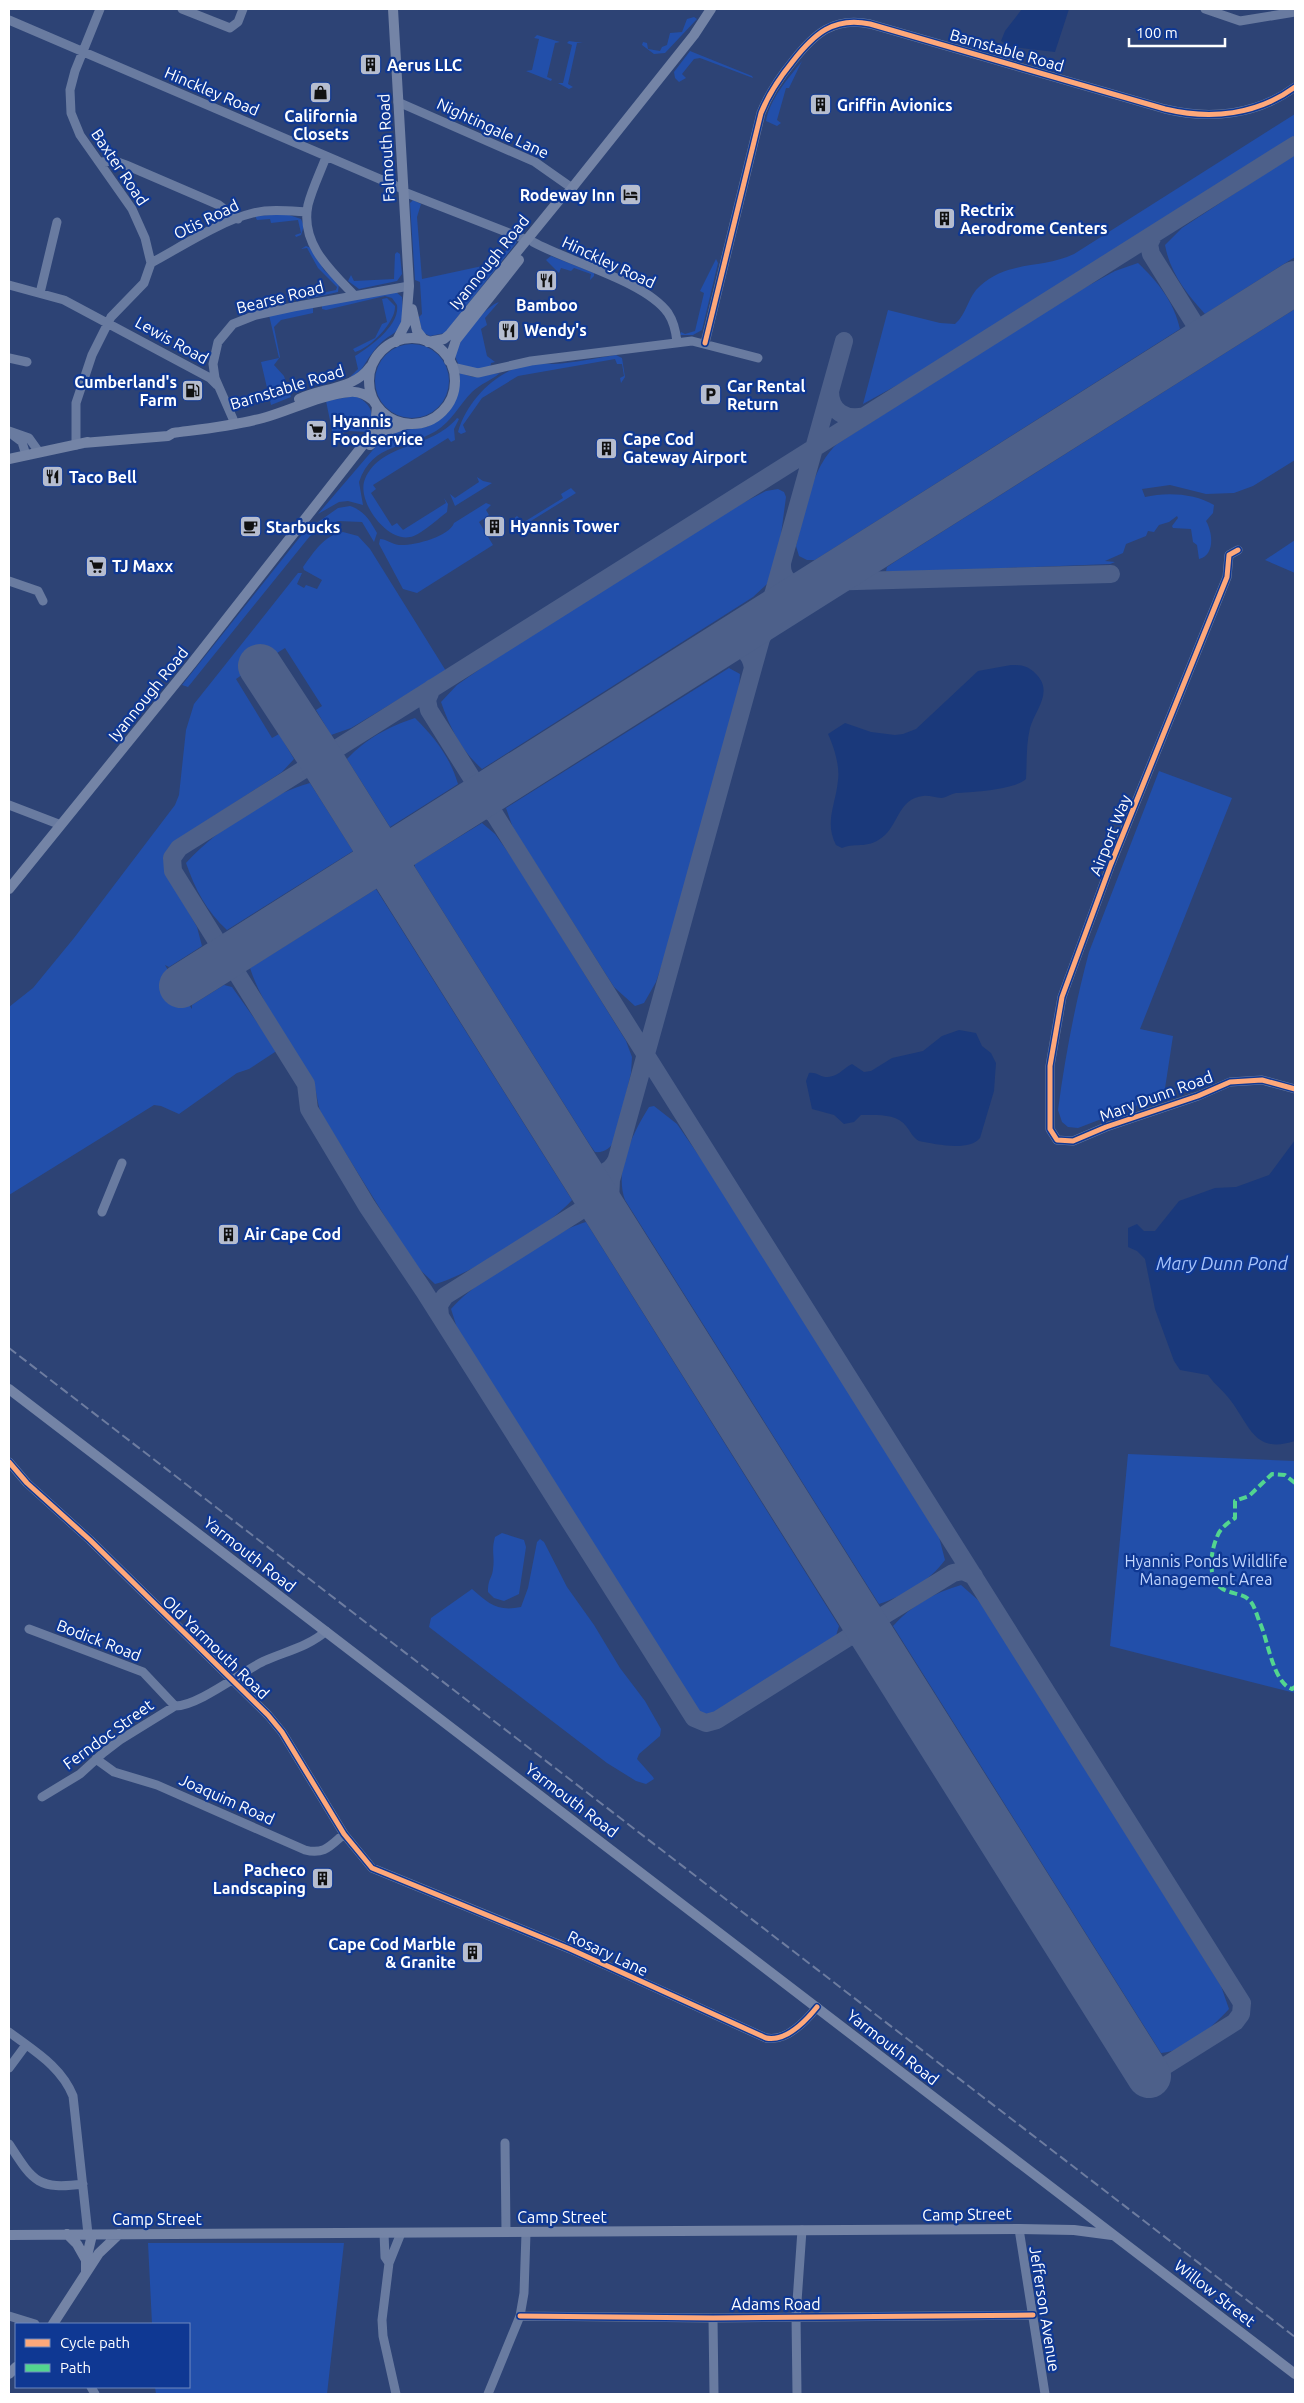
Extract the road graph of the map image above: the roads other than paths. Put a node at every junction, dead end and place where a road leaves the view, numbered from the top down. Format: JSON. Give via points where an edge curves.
{"nodes":[{"id":1,"x":100,"y":9,"type":"edge"},
{"id":2,"x":182,"y":9,"type":"edge"},
{"id":3,"x":243,"y":9,"type":"edge"},
{"id":4,"x":393,"y":9,"type":"edge"},
{"id":5,"x":711,"y":9,"type":"edge"},
{"id":6,"x":719,"y":9,"type":"edge"},
{"id":7,"x":1205,"y":9,"type":"edge"},
{"id":8,"x":1295,"y":12,"type":"edge"},
{"id":9,"x":9,"y":20,"type":"edge"},
{"id":10,"x":694,"y":35,"type":"junction"},
{"id":11,"x":82,"y":52,"type":"junction"},
{"id":12,"x":1295,"y":87,"type":"edge"},
{"id":13,"x":398,"y":102,"type":"junction"},
{"id":14,"x":326,"y":157,"type":"junction"},
{"id":15,"x":100,"y":162,"type":"junction"},
{"id":16,"x":404,"y":190,"type":"junction"},
{"id":17,"x":570,"y":190,"type":"junction"},
{"id":18,"x":307,"y":212,"type":"junction"},
{"id":19,"x":238,"y":218,"type":"junction"},
{"id":20,"x":57,"y":222,"type":"dead end"},
{"id":21,"x":530,"y":241,"type":"junction"},
{"id":22,"x":151,"y":262,"type":"junction"},
{"id":23,"x":9,"y":285,"type":"edge"},
{"id":24,"x":409,"y":286,"type":"junction"},
{"id":25,"x":40,"y":293,"type":"junction"},
{"id":26,"x":354,"y":295,"type":"junction"},
{"id":27,"x":108,"y":322,"type":"junction"},
{"id":28,"x":426,"y":341,"type":"junction"},
{"id":29,"x":396,"y":342,"type":"junction"},
{"id":30,"x":677,"y":342,"type":"junction"},
{"id":31,"x":704,"y":343,"type":"junction"},
{"id":32,"x":9,"y":358,"type":"edge"},
{"id":33,"x":758,"y":358,"type":"dead end"},
{"id":34,"x":27,"y":362,"type":"dead end"},
{"id":35,"x":373,"y":364,"type":"junction"},
{"id":36,"x":450,"y":364,"type":"junction"},
{"id":37,"x":219,"y":387,"type":"junction"},
{"id":38,"x":376,"y":403,"type":"junction"},
{"id":39,"x":233,"y":419,"type":"junction"},
{"id":40,"x":409,"y":424,"type":"junction"},
{"id":41,"x":203,"y":428,"type":"junction"},
{"id":42,"x":9,"y":432,"type":"edge"},
{"id":43,"x":80,"y":444,"type":"junction"},
{"id":44,"x":39,"y":452,"type":"junction"},
{"id":45,"x":26,"y":455,"type":"junction"},
{"id":46,"x":9,"y":459,"type":"edge"},
{"id":47,"x":309,"y":516,"type":"junction"},
{"id":48,"x":1238,"y":550,"type":"dead end"},
{"id":49,"x":9,"y":582,"type":"edge"},
{"id":50,"x":43,"y":601,"type":"dead end"},
{"id":51,"x":9,"y":805,"type":"edge"},
{"id":52,"x":61,"y":825,"type":"junction"},
{"id":53,"x":10,"y":886,"type":"edge"},
{"id":54,"x":1295,"y":1089,"type":"edge"},
{"id":55,"x":1057,"y":1140,"type":"joint"},
{"id":56,"x":122,"y":1163,"type":"dead end"},
{"id":57,"x":102,"y":1212,"type":"dead end"},
{"id":58,"x":9,"y":1389,"type":"edge"},
{"id":59,"x":9,"y":1462,"type":"edge"},
{"id":60,"x":29,"y":1629,"type":"dead end"},
{"id":61,"x":326,"y":1631,"type":"junction"},
{"id":62,"x":232,"y":1679,"type":"junction"},
{"id":63,"x":175,"y":1706,"type":"junction"},
{"id":64,"x":96,"y":1759,"type":"junction"},
{"id":65,"x":42,"y":1797,"type":"dead end"},
{"id":66,"x":344,"y":1834,"type":"junction"},
{"id":67,"x":380,"y":1872,"type":"joint"},
{"id":68,"x":817,"y":2007,"type":"junction"},
{"id":69,"x":9,"y":2032,"type":"edge"},
{"id":70,"x":26,"y":2045,"type":"junction"},
{"id":71,"x":9,"y":2068,"type":"edge"},
{"id":72,"x":505,"y":2143,"type":"dead end"},
{"id":73,"x":9,"y":2144,"type":"edge"},
{"id":74,"x":83,"y":2184,"type":"junction"},
{"id":75,"x":1086,"y":2214,"type":"junction"},
{"id":76,"x":1020,"y":2228,"type":"junction"},
{"id":77,"x":802,"y":2230,"type":"junction"},
{"id":78,"x":1074,"y":2230,"type":"junction"},
{"id":79,"x":506,"y":2232,"type":"junction"},
{"id":80,"x":526,"y":2232,"type":"junction"},
{"id":81,"x":384,"y":2233,"type":"junction"},
{"id":82,"x":67,"y":2234,"type":"junction"},
{"id":83,"x":93,"y":2234,"type":"junction"},
{"id":84,"x":119,"y":2234,"type":"junction"},
{"id":85,"x":400,"y":2234,"type":"junction"},
{"id":86,"x":9,"y":2235,"type":"edge"},
{"id":87,"x":1116,"y":2236,"type":"junction"},
{"id":88,"x":100,"y":2253,"type":"junction"},
{"id":89,"x":86,"y":2260,"type":"junction"},
{"id":90,"x":389,"y":2263,"type":"junction"},
{"id":91,"x":86,"y":2272,"type":"junction"},
{"id":92,"x":9,"y":2316,"type":"edge"},
{"id":93,"x":520,"y":2316,"type":"junction"},
{"id":94,"x":796,"y":2316,"type":"junction"},
{"id":95,"x":1033,"y":2316,"type":"junction"},
{"id":96,"x":713,"y":2318,"type":"junction"},
{"id":97,"x":32,"y":2323,"type":"edge"},
{"id":98,"x":54,"y":2323,"type":"edge"},
{"id":99,"x":1295,"y":2374,"type":"edge"},
{"id":100,"x":396,"y":2394,"type":"edge"},
{"id":101,"x":488,"y":2394,"type":"edge"},
{"id":102,"x":714,"y":2394,"type":"edge"},
{"id":103,"x":797,"y":2394,"type":"edge"},
{"id":104,"x":1045,"y":2394,"type":"edge"}],
"edges":[{"from":1,"to":11,"type":"street","name":"Baxter Road"},
{"from":2,"to":3,"type":"street","via":[[230,28],[238,22]]},
{"from":4,"to":13,"type":"main road","name":"Falmouth Road"},
{"from":5,"to":10,"type":"main road","name":"Iyannough Road"},
{"from":6,"to":10,"type":"main road","name":"Iyannough Road"},
{"from":7,"to":8,"type":"street","via":[[1240,21]]},
{"from":9,"to":11,"type":"street","name":"Hinckley Road"},
{"from":10,"to":17,"type":"main road","name":"Iyannough Road"},
{"from":11,"to":14,"type":"street","name":"Hinckley Road"},
{"from":11,"to":15,"type":"street","name":"Baxter Road","via":[[73,76],[70,108],[75,126]]},
{"from":12,"to":31,"type":"street","name":"Barnstable Road","via":[[1247,110],[1216,115],[1185,114],[879,26],[850,22],[824,29],[807,44],[771,92],[757,125]]},
{"from":13,"to":16,"type":"main road","name":"Falmouth Road"},
{"from":13,"to":17,"type":"street","name":"Nightingale Lane","via":[[535,162]]},
{"from":14,"to":16,"type":"street","name":"Hinckley Road"},
{"from":14,"to":18,"type":"street"},
{"from":15,"to":19,"type":"street","via":[[115,161],[126,165],[219,205]]},
{"from":15,"to":22,"type":"street","name":"Baxter Road","via":[[136,217]]},
{"from":16,"to":21,"type":"street","name":"Hinckley Road"},
{"from":16,"to":24,"type":"main road","name":"Falmouth Road"},
{"from":17,"to":21,"type":"main road","name":"Iyannough Road"},
{"from":18,"to":19,"type":"street","name":"Otis Road","via":[[263,212]]},
{"from":18,"to":26,"type":"street","via":[[317,254]]},
{"from":19,"to":22,"type":"street","name":"Otis Road"},
{"from":20,"to":25,"type":"street"},
{"from":21,"to":28,"type":"main road","name":"Iyannough Road","via":[[450,334],[444,339]]},
{"from":21,"to":30,"type":"street","name":"Hinckley Road","via":[[656,300],[670,316]]},
{"from":21,"to":36,"type":"main road","name":"Iyannough Road","via":[[456,340]]},
{"from":22,"to":27,"type":"street","via":[[144,283]]},
{"from":23,"to":25,"type":"street","name":"Lewis Road"},
{"from":24,"to":26,"type":"street","name":"Bearse Road"},
{"from":24,"to":28,"type":"main road","name":"Falmouth Road","via":[[414,323]]},
{"from":24,"to":29,"type":"main road","name":"Falmouth Road","via":[[406,323]]},
{"from":25,"to":27,"type":"street","name":"Lewis Road","via":[[64,300]]},
{"from":26,"to":37,"type":"street","name":"Bearse Road","via":[[256,315],[233,324],[221,336],[216,348],[214,372]]},
{"from":27,"to":37,"type":"street","name":"Lewis Road","via":[[210,378]]},
{"from":27,"to":43,"type":"street","via":[[87,368],[76,403]]},
{"from":28,"to":29,"type":"main road","via":[[410,338]]},
{"from":28,"to":36,"type":"main road","via":[[440,349]]},
{"from":29,"to":35,"type":"main road","via":[[384,349]]},
{"from":30,"to":31,"type":"street"},
{"from":30,"to":36,"type":"street","via":[[531,361],[478,373]]},
{"from":31,"to":33,"type":"street"},
{"from":32,"to":34,"type":"street"},
{"from":35,"to":38,"type":"main road","via":[[369,383]]},
{"from":35,"to":39,"type":"main road","name":"Barnstable Road","via":[[355,382],[316,392],[265,412]]},
{"from":36,"to":40,"type":"main road","via":[[454,384],[446,406],[432,418]]},
{"from":37,"to":39,"type":"street","name":"Bearse Road"},
{"from":38,"to":40,"type":"main road","via":[[391,418]]},
{"from":38,"to":41,"type":"main road","name":"Barnstable Road","via":[[365,395],[352,392],[314,400],[263,418]]},
{"from":38,"to":47,"type":"main road","name":"Iyannough Road","via":[[374,430]]},
{"from":39,"to":41,"type":"main road","name":"Barnstable Road"},
{"from":40,"to":47,"type":"main road","name":"Iyannough Road","via":[[390,428],[378,437]]},
{"from":41,"to":43,"type":"main road","name":"Barnstable Road","via":[[117,436]]},
{"from":42,"to":44,"type":"street","via":[[29,438]]},
{"from":42,"to":45,"type":"street","via":[[21,440]]},
{"from":43,"to":44,"type":"main road","name":"Barnstable Road"},
{"from":44,"to":45,"type":"main road","name":"Barnstable Road"},
{"from":45,"to":46,"type":"main road","name":"Barnstable Road"},
{"from":47,"to":52,"type":"main road","name":"Iyannough Road"},
{"from":48,"to":55,"type":"street","name":"Airport Way","via":[[1229,555],[1227,577],[1111,864],[1062,997],[1050,1066],[1050,1129]]},
{"from":49,"to":50,"type":"street","via":[[38,591]]},
{"from":51,"to":52,"type":"street"},
{"from":52,"to":53,"type":"main road","name":"Iyannough Road"},
{"from":54,"to":55,"type":"street","name":"Mary Dunn Road","via":[[1262,1080],[1230,1082],[1073,1142]]},
{"from":56,"to":57,"type":"street"},
{"from":58,"to":61,"type":"main road","name":"Yarmouth Road"},
{"from":59,"to":62,"type":"street","name":"Old Yarmouth Road"},
{"from":60,"to":63,"type":"street","name":"Bodick Road","via":[[142,1672]]},
{"from":61,"to":62,"type":"street","name":"Ferndoc Street"},
{"from":61,"to":68,"type":"main road","name":"Yarmouth Road"},
{"from":62,"to":63,"type":"street","name":"Ferndoc Street"},
{"from":62,"to":66,"type":"street","name":"Old Yarmouth Road","via":[[282,1732]]},
{"from":63,"to":64,"type":"street","name":"Ferndoc Street"},
{"from":64,"to":65,"type":"street","name":"Ferndoc Street","via":[[80,1774]]},
{"from":64,"to":66,"type":"street","name":"Joaquim Road","via":[[114,1772],[158,1785],[305,1850],[323,1851]]},
{"from":66,"to":67,"type":"street","name":"Old Yarmouth Road","via":[[364,1860]]},
{"from":67,"to":68,"type":"street","name":"Rosary Lane","via":[[570,1949],[766,2038],[780,2039]]},
{"from":68,"to":75,"type":"main road","name":"Yarmouth Road"},
{"from":69,"to":70,"type":"street"},
{"from":70,"to":71,"type":"street"},
{"from":70,"to":74,"type":"street","via":[[55,2067],[73,2096]]},
{"from":72,"to":79,"type":"street"},
{"from":73,"to":74,"type":"street","via":[[36,2180],[51,2186]]},
{"from":74,"to":83,"type":"street"},
{"from":75,"to":78,"type":"main road"},
{"from":75,"to":87,"type":"main road","name":"Yarmouth Road"},
{"from":76,"to":77,"type":"main road","name":"Camp Street"},
{"from":76,"to":78,"type":"main road","name":"Camp Street"},
{"from":76,"to":95,"type":"street","name":"Jefferson Avenue"},
{"from":77,"to":80,"type":"main road","name":"Camp Street"},
{"from":77,"to":94,"type":"street"},
{"from":78,"to":87,"type":"main road","name":"Camp Street"},
{"from":79,"to":80,"type":"main road","name":"Camp Street"},
{"from":79,"to":85,"type":"main road","name":"Camp Street"},
{"from":80,"to":93,"type":"street"},
{"from":81,"to":84,"type":"main road","name":"Camp Street"},
{"from":81,"to":85,"type":"main road","name":"Camp Street"},
{"from":81,"to":90,"type":"street","via":[[385,2257]]},
{"from":82,"to":83,"type":"main road","name":"Camp Street"},
{"from":82,"to":86,"type":"main road","name":"Camp Street"},
{"from":82,"to":89,"type":"main road"},
{"from":83,"to":84,"type":"main road","name":"Camp Street"},
{"from":83,"to":88,"type":"main road"},
{"from":83,"to":89,"type":"main road"},
{"from":84,"to":88,"type":"main road"},
{"from":85,"to":90,"type":"street"},
{"from":87,"to":99,"type":"main road","name":"Willow Street"},
{"from":88,"to":91,"type":"main road"},
{"from":89,"to":91,"type":"main road"},
{"from":90,"to":100,"type":"street","via":[[383,2328]]},
{"from":91,"to":98,"type":"main road"},
{"from":92,"to":97,"type":"street"},
{"from":93,"to":96,"type":"street","name":"Adams Road"},
{"from":93,"to":101,"type":"street"},
{"from":94,"to":95,"type":"street","name":"Adams Road"},
{"from":94,"to":96,"type":"street","name":"Adams Road"},
{"from":94,"to":103,"type":"street"},
{"from":95,"to":104,"type":"street","name":"Jefferson Avenue"},
{"from":96,"to":102,"type":"street"}]}
